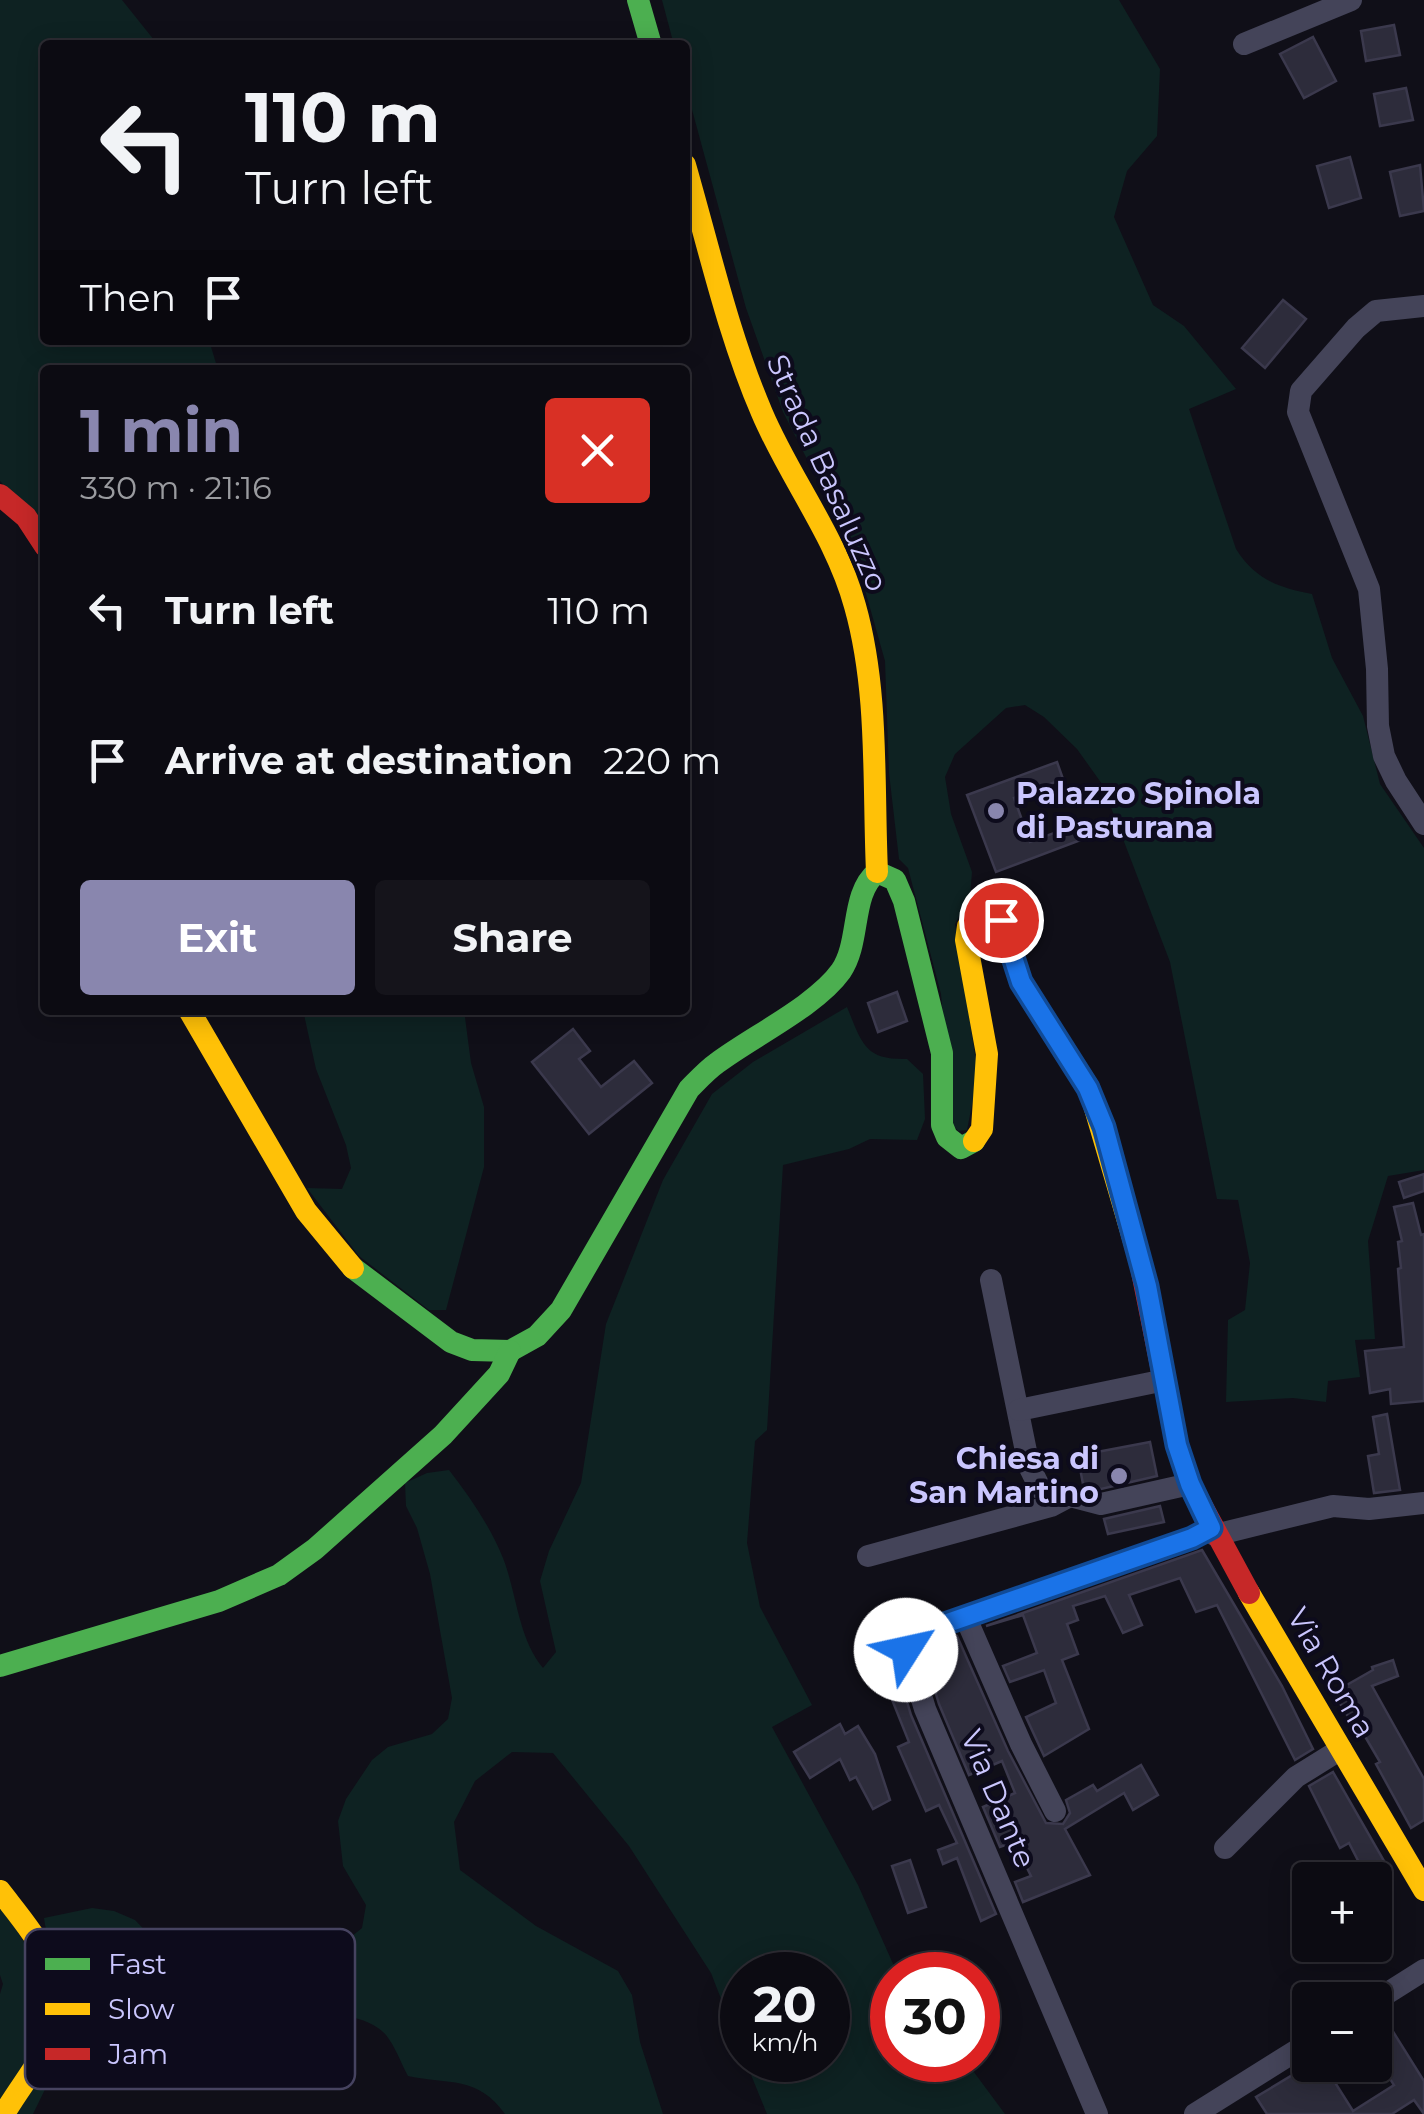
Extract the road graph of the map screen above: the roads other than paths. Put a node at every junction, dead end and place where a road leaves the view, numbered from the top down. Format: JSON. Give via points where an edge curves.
{"nodes":[{"id":1,"x":638,"y":0,"type":"edge"},
{"id":2,"x":1352,"y":0,"type":"edge"},
{"id":3,"x":650,"y":40,"type":"edge"},
{"id":4,"x":1244,"y":44,"type":"dead end"},
{"id":5,"x":690,"y":181,"type":"edge"},
{"id":6,"x":1424,"y":306,"type":"edge"},
{"id":7,"x":0,"y":495,"type":"edge"},
{"id":8,"x":40,"y":538,"type":"edge"},
{"id":9,"x":1424,"y":824,"type":"edge"},
{"id":10,"x":877,"y":872,"type":"junction"},
{"id":11,"x":192,"y":1015,"type":"edge"},
{"id":12,"x":991,"y":1280,"type":"dead end"},
{"id":13,"x":510,"y":1351,"type":"junction"},
{"id":14,"x":1164,"y":1380,"type":"junction"},
{"id":15,"x":1019,"y":1410,"type":"junction"},
{"id":16,"x":1190,"y":1484,"type":"junction"},
{"id":17,"x":1068,"y":1497,"type":"junction"},
{"id":18,"x":1424,"y":1503,"type":"edge"},
{"id":19,"x":1213,"y":1532,"type":"junction"},
{"id":20,"x":868,"y":1556,"type":"dead end"},
{"id":21,"x":964,"y":1616,"type":"junction"},
{"id":22,"x":0,"y":1666,"type":"edge"},
{"id":23,"x":1341,"y":1748,"type":"junction"},
{"id":24,"x":1055,"y":1811,"type":"dead end"},
{"id":25,"x":1225,"y":1848,"type":"dead end"},
{"id":26,"x":1417,"y":1864,"type":"edge"},
{"id":27,"x":1424,"y":1890,"type":"edge"},
{"id":28,"x":0,"y":1891,"type":"edge"},
{"id":29,"x":28,"y":1929,"type":"edge"},
{"id":30,"x":1424,"y":1970,"type":"edge"},
{"id":31,"x":1392,"y":1990,"type":"edge"},
{"id":32,"x":1292,"y":2053,"type":"edge"},
{"id":33,"x":25,"y":2077,"type":"edge"},
{"id":34,"x":4,"y":2114,"type":"edge"},
{"id":35,"x":1097,"y":2114,"type":"edge"},
{"id":36,"x":1194,"y":2114,"type":"edge"}],
"edges":[{"from":1,"to":3,"type":"main road"},
{"from":2,"to":4,"type":"street"},
{"from":5,"to":10,"type":"main road","name":"Strada Basaluzzo","via":[[762,413],[856,605],[870,674]]},
{"from":6,"to":9,"type":"street","via":[[1376,311],[1301,392],[1298,412],[1369,589],[1384,756]]},
{"from":7,"to":8,"type":"main road"},
{"from":10,"to":13,"type":"main road","via":[[866,881],[840,973],[689,1089],[562,1310]]},
{"from":10,"to":14,"type":"main road","name":"Via Roma","via":[[900,889],[942,1053],[942,1125],[946,1138],[961,1148],[982,1129],[988,1060],[965,932],[982,914],[1005,925],[1021,982],[1088,1088],[1104,1127],[1147,1286]]},
{"from":11,"to":13,"type":"main road","via":[[306,1210],[355,1271],[451,1342]]},
{"from":12,"to":15,"type":"street"},
{"from":13,"to":22,"type":"main road","via":[[500,1374],[442,1435],[278,1575],[219,1600]]},
{"from":14,"to":15,"type":"street"},
{"from":14,"to":16,"type":"main road","name":"Via Roma"},
{"from":15,"to":17,"type":"street","via":[[1035,1481]]},
{"from":16,"to":17,"type":"street","via":[[1101,1504]]},
{"from":16,"to":19,"type":"main road","name":"Via Roma"},
{"from":17,"to":20,"type":"street"},
{"from":18,"to":19,"type":"street","name":"Via Dante","via":[[1332,1506]]},
{"from":19,"to":21,"type":"street","name":"Via Dante"},
{"from":19,"to":23,"type":"main road","name":"Via Roma"},
{"from":21,"to":24,"type":"street"},
{"from":21,"to":35,"type":"street","name":"Via Dante","via":[[913,1635],[906,1650]]},
{"from":23,"to":25,"type":"street","via":[[1296,1777]]},
{"from":23,"to":26,"type":"main road","name":"Via Roma"},
{"from":26,"to":27,"type":"main road","name":"Via Roma"},
{"from":28,"to":29,"type":"main road"},
{"from":30,"to":31,"type":"street"},
{"from":32,"to":36,"type":"street"},
{"from":33,"to":34,"type":"main road"}]}
